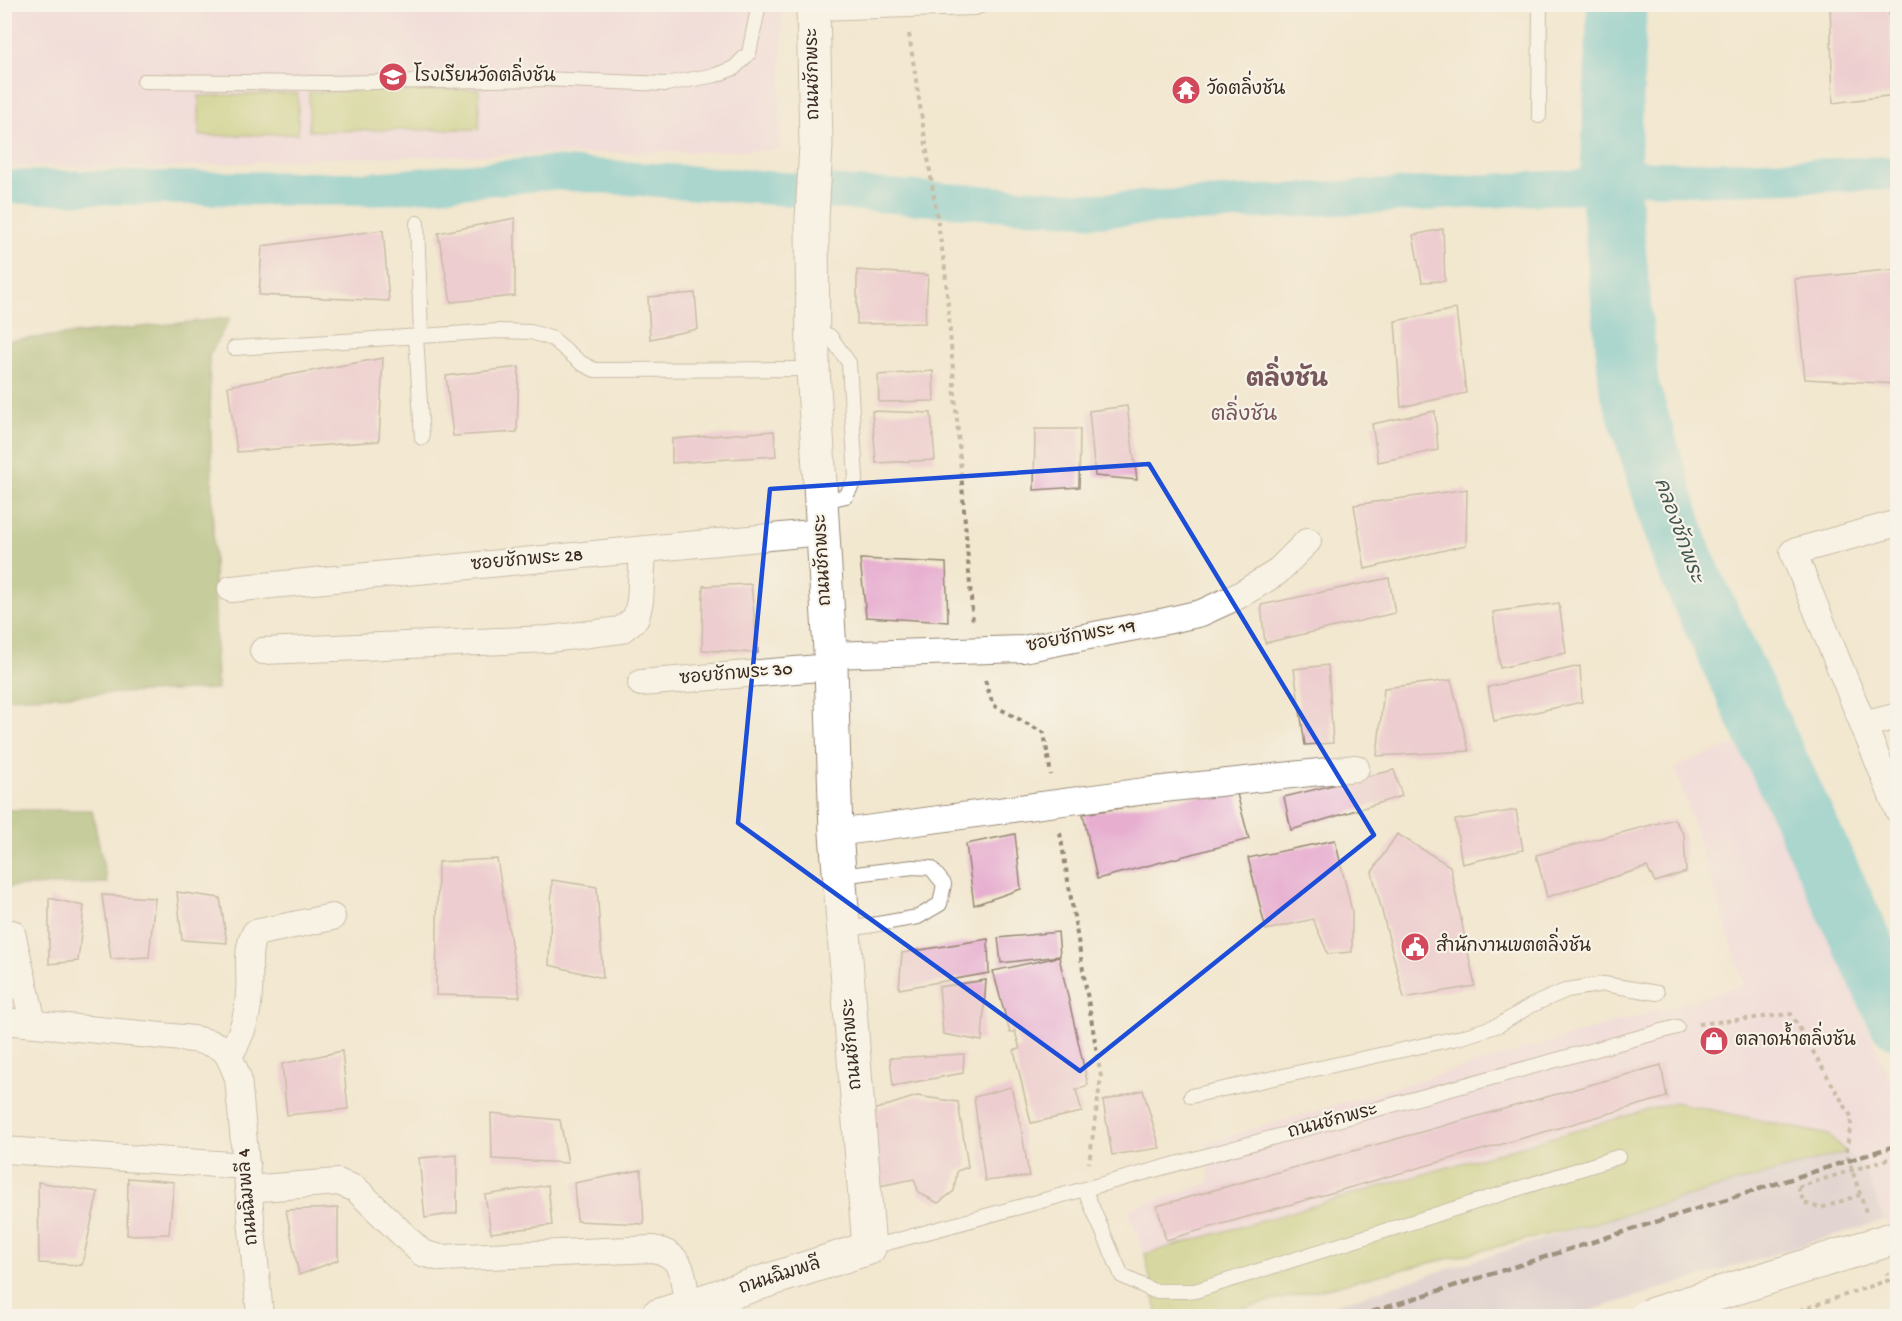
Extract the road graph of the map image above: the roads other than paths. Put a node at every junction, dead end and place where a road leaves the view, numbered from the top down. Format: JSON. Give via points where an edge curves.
{"nodes":[{"id":1,"x":759,"y":4,"type":"edge"},
{"id":2,"x":985,"y":4,"type":"edge"},
{"id":3,"x":1540,"y":4,"type":"edge"},
{"id":4,"x":915,"y":8,"type":"edge"},
{"id":5,"x":813,"y":9,"type":"edge"},
{"id":6,"x":144,"y":81,"type":"dead end"},
{"id":7,"x":1539,"y":116,"type":"dead end"},
{"id":8,"x":417,"y":223,"type":"dead end"},
{"id":9,"x":813,"y":330,"type":"junction"},
{"id":10,"x":418,"y":335,"type":"junction"},
{"id":11,"x":234,"y":348,"type":"dead end"},
{"id":12,"x":813,"y":369,"type":"junction"},
{"id":13,"x":422,"y":438,"type":"dead end"},
{"id":14,"x":821,"y":517,"type":"junction"},
{"id":15,"x":1898,"y":522,"type":"edge"},
{"id":16,"x":1308,"y":541,"type":"dead end"},
{"id":17,"x":642,"y":550,"type":"junction"},
{"id":18,"x":231,"y":589,"type":"dead end"},
{"id":19,"x":263,"y":651,"type":"dead end"},
{"id":20,"x":830,"y":661,"type":"junction"},
{"id":21,"x":641,"y":683,"type":"dead end"},
{"id":22,"x":1898,"y":716,"type":"edge"},
{"id":23,"x":1863,"y":725,"type":"junction"},
{"id":24,"x":1356,"y":768,"type":"dead end"},
{"id":25,"x":1898,"y":810,"type":"edge"},
{"id":26,"x":836,"y":833,"type":"junction"},
{"id":27,"x":840,"y":876,"type":"junction"},
{"id":28,"x":332,"y":917,"type":"dead end"},
{"id":29,"x":844,"y":930,"type":"junction"},
{"id":30,"x":12,"y":933,"type":"dead end"},
{"id":31,"x":1657,"y":993,"type":"dead end"},
{"id":32,"x":4,"y":1021,"type":"edge"},
{"id":33,"x":33,"y":1022,"type":"junction"},
{"id":34,"x":1677,"y":1027,"type":"road end"},
{"id":35,"x":233,"y":1067,"type":"junction"},
{"id":36,"x":1191,"y":1095,"type":"dead end"},
{"id":37,"x":4,"y":1150,"type":"edge"},
{"id":38,"x":1618,"y":1157,"type":"dead end"},
{"id":39,"x":247,"y":1178,"type":"junction"},
{"id":40,"x":1085,"y":1191,"type":"junction"},
{"id":41,"x":1898,"y":1237,"type":"edge"},
{"id":42,"x":869,"y":1248,"type":"junction"},
{"id":43,"x":672,"y":1312,"type":"edge"},
{"id":44,"x":260,"y":1317,"type":"edge"},
{"id":45,"x":1647,"y":1317,"type":"edge"}],
"edges":[{"from":1,"to":6,"type":"lane","via":[[749,53],[734,68],[666,84],[543,79]]},
{"from":2,"to":4,"type":"lane","via":[[975,8]]},
{"from":3,"to":7,"type":"lane"},
{"from":4,"to":5,"type":"lane"},
{"from":5,"to":9,"type":"street","name":"ถนนชักพระ"},
{"from":8,"to":10,"type":"lane"},
{"from":9,"to":12,"type":"street","name":"ถนนชักพระ"},
{"from":9,"to":14,"type":"lane","via":[[830,336],[849,363],[856,478],[846,496]]},
{"from":10,"to":11,"type":"lane"},
{"from":10,"to":12,"type":"lane","via":[[531,332],[553,339],[595,370]]},
{"from":10,"to":13,"type":"lane"},
{"from":12,"to":14,"type":"street","name":"ถนนชักพระ"},
{"from":14,"to":17,"type":"street","name":"ซอยชักพระ 28"},
{"from":14,"to":20,"type":"street","name":"ถนนชักพระ"},
{"from":15,"to":23,"type":"street","via":[[1793,552]]},
{"from":16,"to":20,"type":"street","name":"ซอยชักพระ 19","via":[[1276,573],[1200,613],[1023,649]]},
{"from":17,"to":18,"type":"street","name":"ซอยชักพระ 28"},
{"from":17,"to":19,"type":"street","via":[[636,618],[621,630],[550,639]]},
{"from":20,"to":21,"type":"street","name":"ซอยชักพระ 30"},
{"from":20,"to":26,"type":"street","name":"ถนนชักพระ"},
{"from":22,"to":23,"type":"street"},
{"from":23,"to":25,"type":"street"},
{"from":24,"to":26,"type":"street"},
{"from":26,"to":27,"type":"street","name":"ถนนชักพระ"},
{"from":27,"to":29,"type":"street","name":"ถนนชักพระ"},
{"from":27,"to":29,"type":"lane","via":[[931,868],[944,884],[940,904],[918,918]]},
{"from":28,"to":35,"type":"street","via":[[255,933],[249,947],[246,1020]]},
{"from":29,"to":42,"type":"street","name":"ถนนชักพระ"},
{"from":30,"to":33,"type":"street"},
{"from":31,"to":36,"type":"lane","via":[[1604,984],[1567,990],[1499,1025],[1462,1037]]},
{"from":32,"to":33,"type":"street"},
{"from":33,"to":35,"type":"street","via":[[193,1038],[220,1045]]},
{"from":34,"to":40,"type":"lane","name":"ถนนชักพระ"},
{"from":35,"to":39,"type":"street","name":"ถนนฉิมพลี 4"},
{"from":37,"to":39,"type":"street"},
{"from":38,"to":40,"type":"lane","via":[[1195,1291],[1154,1291],[1122,1276]]},
{"from":39,"to":43,"type":"street","via":[[338,1182],[356,1189],[422,1253],[441,1258],[653,1249],[668,1252],[680,1264]]},
{"from":39,"to":44,"type":"street","name":"ถนนฉิมพลี 4"},
{"from":40,"to":42,"type":"lane","name":"ถนนชักพระ"},
{"from":41,"to":45,"type":"street","bridge":true},
{"from":42,"to":43,"type":"street","name":"ถนนฉิมพลี"}]}
